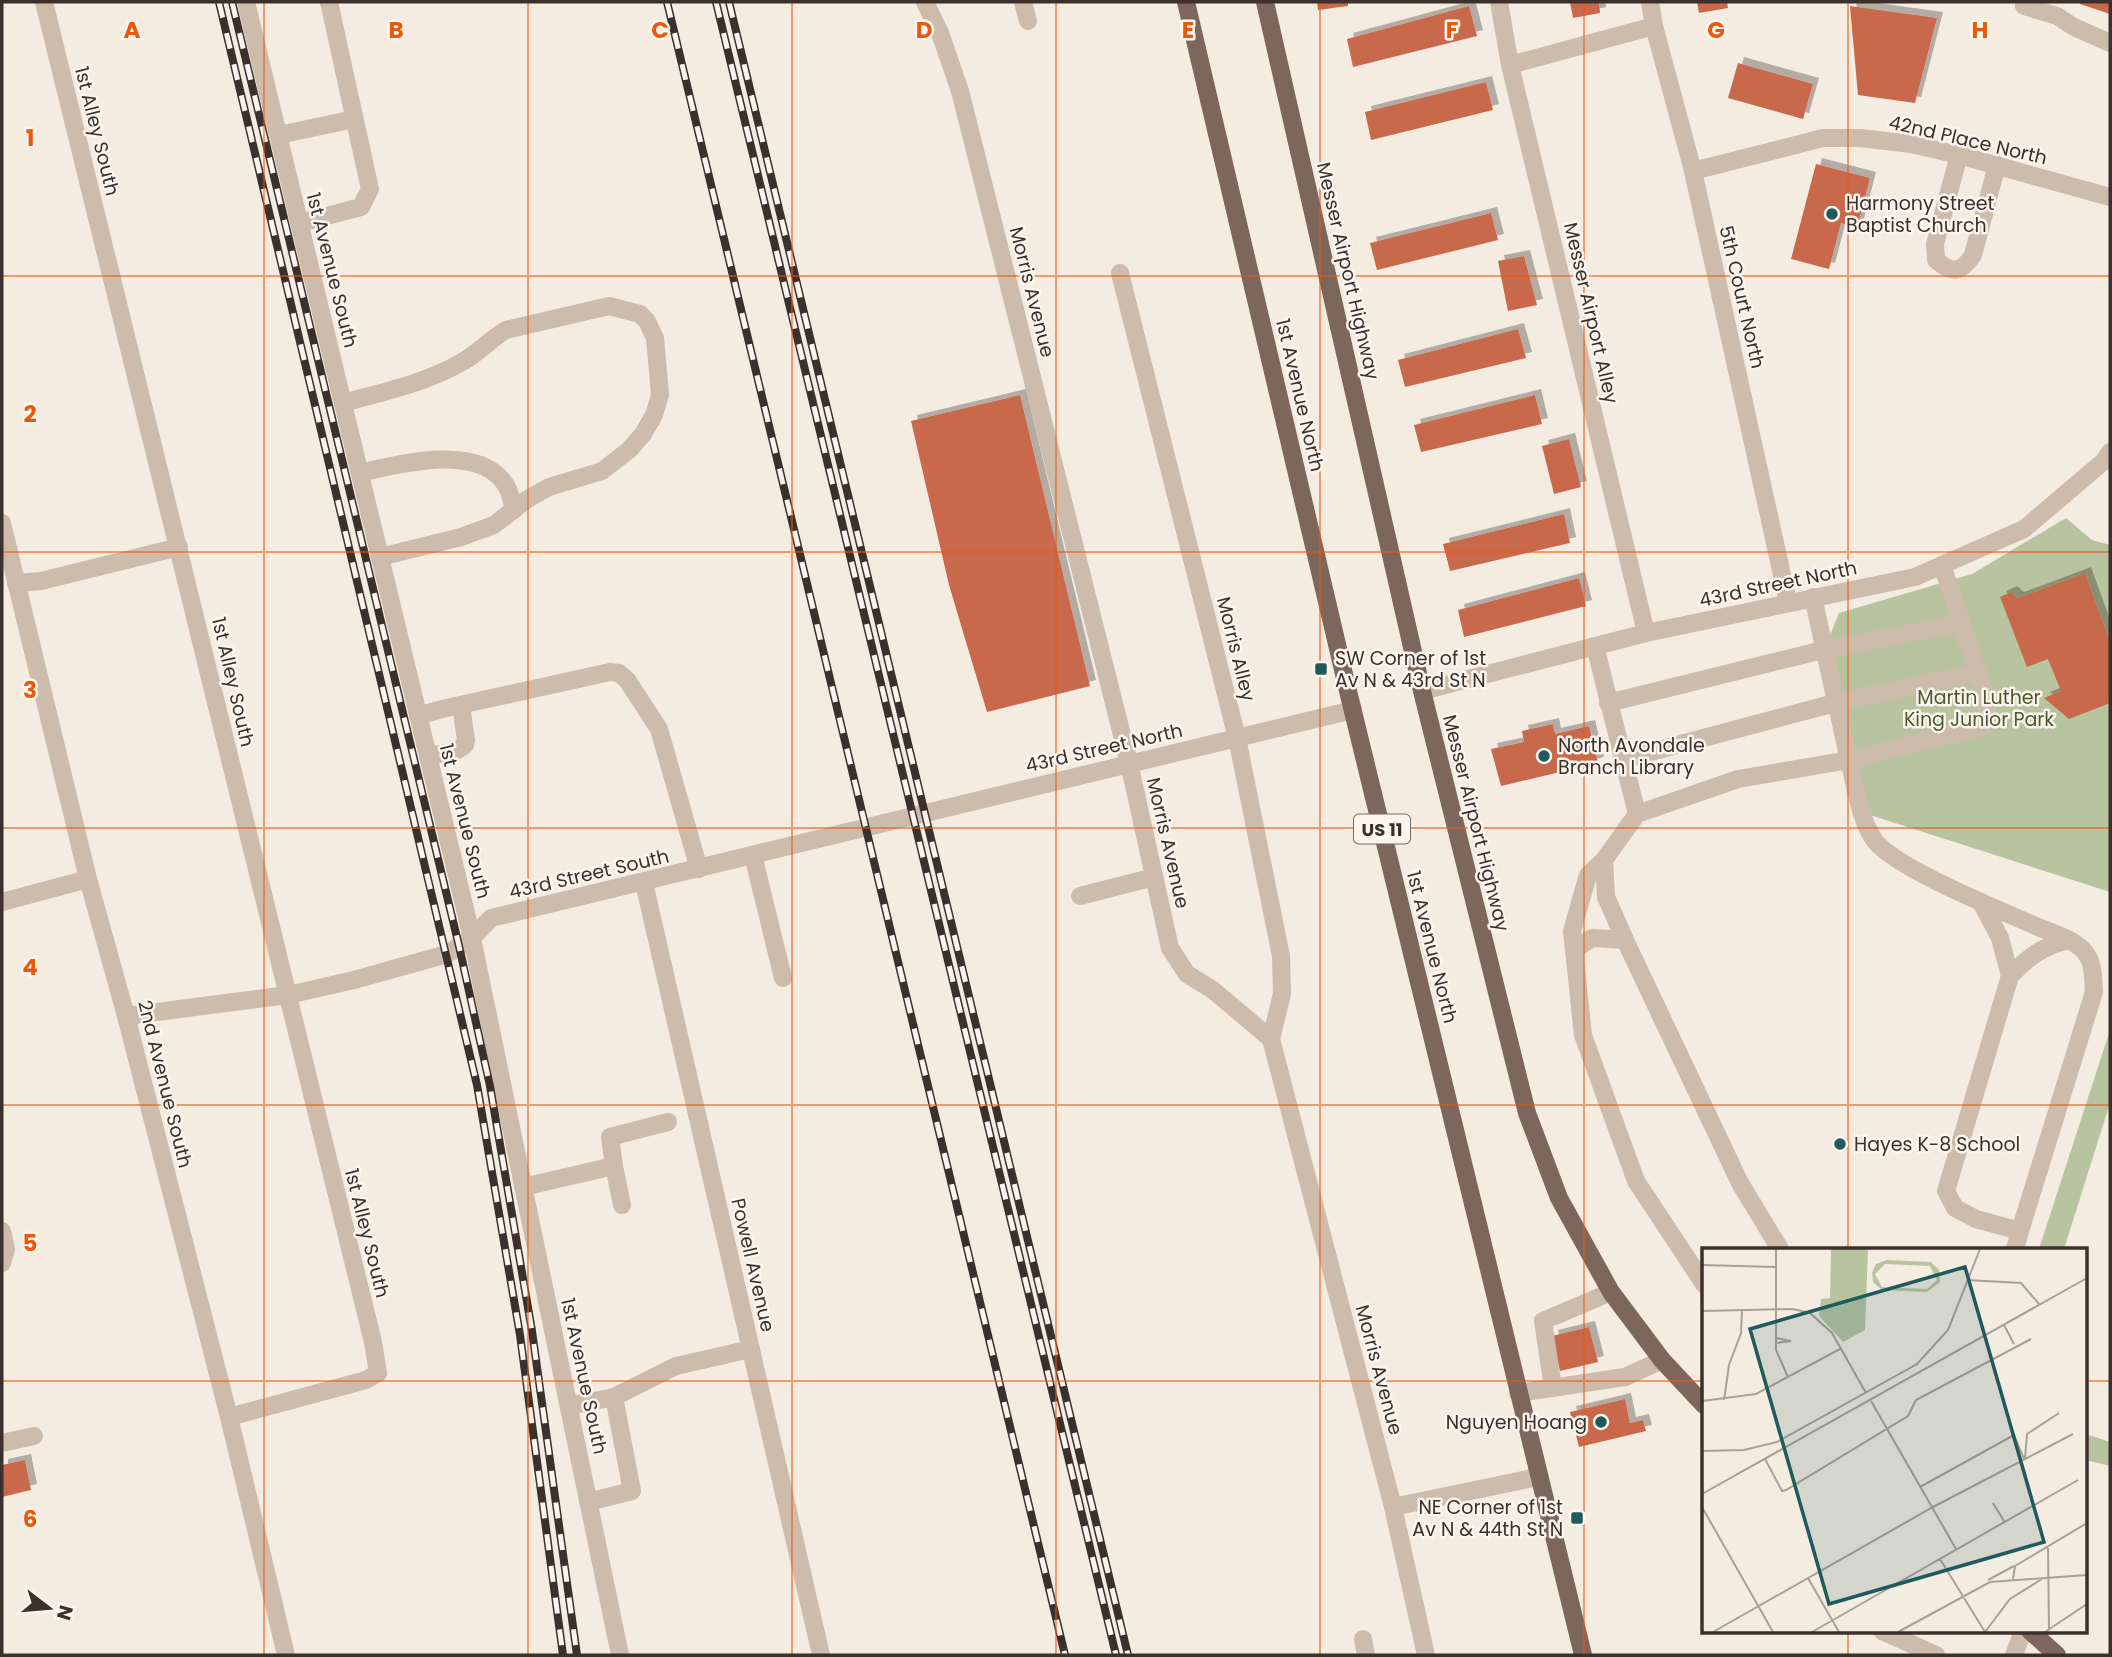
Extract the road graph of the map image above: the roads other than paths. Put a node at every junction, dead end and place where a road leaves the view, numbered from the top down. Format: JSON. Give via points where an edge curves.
{"nodes":[{"id":1,"x":44,"y":2,"type":"edge"},
{"id":2,"x":246,"y":2,"type":"edge"},
{"id":3,"x":329,"y":2,"type":"edge"},
{"id":4,"x":925,"y":2,"type":"edge"},
{"id":5,"x":1024,"y":2,"type":"edge"},
{"id":6,"x":1186,"y":2,"type":"edge"},
{"id":7,"x":1265,"y":2,"type":"edge"},
{"id":8,"x":1499,"y":2,"type":"edge"},
{"id":9,"x":1650,"y":2,"type":"edge"},
{"id":10,"x":2024,"y":6,"type":"dead end"},
{"id":11,"x":1028,"y":21,"type":"dead end"},
{"id":12,"x":1654,"y":26,"type":"junction"},
{"id":13,"x":2110,"y":43,"type":"edge"},
{"id":14,"x":1510,"y":65,"type":"junction"},
{"id":15,"x":355,"y":119,"type":"junction"},
{"id":16,"x":279,"y":135,"type":"junction"},
{"id":17,"x":1958,"y":155,"type":"junction"},
{"id":18,"x":1997,"y":165,"type":"junction"},
{"id":19,"x":1693,"y":171,"type":"junction"},
{"id":20,"x":2110,"y":197,"type":"edge"},
{"id":21,"x":299,"y":223,"type":"junction"},
{"id":22,"x":1119,"y":273,"type":"dead end"},
{"id":23,"x":343,"y":403,"type":"junction"},
{"id":24,"x":2110,"y":452,"type":"edge"},
{"id":25,"x":360,"y":473,"type":"junction"},
{"id":26,"x":514,"y":510,"type":"junction"},
{"id":27,"x":2,"y":523,"type":"edge"},
{"id":28,"x":179,"y":547,"type":"junction"},
{"id":29,"x":380,"y":556,"type":"junction"},
{"id":30,"x":1942,"y":565,"type":"junction"},
{"id":31,"x":16,"y":583,"type":"junction"},
{"id":32,"x":1813,"y":597,"type":"junction"},
{"id":33,"x":1788,"y":602,"type":"junction"},
{"id":34,"x":1961,"y":623,"type":"junction"},
{"id":35,"x":1646,"y":633,"type":"junction"},
{"id":36,"x":1595,"y":646,"type":"junction"},
{"id":37,"x":1823,"y":650,"type":"junction"},
{"id":38,"x":1978,"y":672,"type":"junction"},
{"id":39,"x":1422,"y":691,"type":"junction"},
{"id":40,"x":1608,"y":703,"type":"junction"},
{"id":41,"x":1835,"y":703,"type":"junction"},
{"id":42,"x":461,"y":706,"type":"junction"},
{"id":43,"x":1353,"y":710,"type":"junction"},
{"id":44,"x":418,"y":716,"type":"junction"},
{"id":45,"x":1237,"y":738,"type":"junction"},
{"id":46,"x":428,"y":756,"type":"junction"},
{"id":47,"x":1621,"y":760,"type":"junction"},
{"id":48,"x":1849,"y":760,"type":"junction"},
{"id":49,"x":1129,"y":764,"type":"junction"},
{"id":50,"x":1637,"y":814,"type":"junction"},
{"id":51,"x":865,"y":827,"type":"joint"},
{"id":52,"x":753,"y":855,"type":"junction"},
{"id":53,"x":1604,"y":860,"type":"junction"},
{"id":54,"x":699,"y":869,"type":"junction"},
{"id":55,"x":1154,"y":877,"type":"junction"},
{"id":56,"x":88,"y":879,"type":"junction"},
{"id":57,"x":644,"y":883,"type":"junction"},
{"id":58,"x":1080,"y":896,"type":"dead end"},
{"id":59,"x":2,"y":902,"type":"edge"},
{"id":60,"x":1981,"y":902,"type":"junction"},
{"id":61,"x":472,"y":938,"type":"junction"},
{"id":62,"x":1625,"y":940,"type":"junction"},
{"id":63,"x":2068,"y":940,"type":"junction"},
{"id":64,"x":1574,"y":950,"type":"junction"},
{"id":65,"x":2010,"y":976,"type":"junction"},
{"id":66,"x":783,"y":978,"type":"dead end"},
{"id":67,"x":288,"y":995,"type":"junction"},
{"id":68,"x":126,"y":1016,"type":"junction"},
{"id":69,"x":1271,"y":1039,"type":"junction"},
{"id":70,"x":668,"y":1122,"type":"dead end"},
{"id":71,"x":614,"y":1166,"type":"junction"},
{"id":72,"x":523,"y":1187,"type":"junction"},
{"id":73,"x":622,"y":1205,"type":"dead end"},
{"id":74,"x":2,"y":1231,"type":"edge"},
{"id":75,"x":2020,"y":1231,"type":"junction"},
{"id":76,"x":1779,"y":1248,"type":"edge"},
{"id":77,"x":2015,"y":1248,"type":"edge"},
{"id":78,"x":2,"y":1263,"type":"edge"},
{"id":79,"x":1702,"y":1281,"type":"edge"},
{"id":80,"x":1611,"y":1292,"type":"junction"},
{"id":81,"x":751,"y":1349,"type":"junction"},
{"id":82,"x":1662,"y":1360,"type":"junction"},
{"id":83,"x":1553,"y":1388,"type":"junction"},
{"id":84,"x":1518,"y":1393,"type":"junction"},
{"id":85,"x":614,"y":1396,"type":"junction"},
{"id":86,"x":1702,"y":1403,"type":"edge"},
{"id":87,"x":569,"y":1406,"type":"junction"},
{"id":88,"x":229,"y":1417,"type":"junction"},
{"id":89,"x":34,"y":1436,"type":"dead end"},
{"id":90,"x":2,"y":1444,"type":"edge"},
{"id":91,"x":1538,"y":1477,"type":"junction"},
{"id":92,"x":588,"y":1502,"type":"junction"},
{"id":93,"x":1393,"y":1507,"type":"junction"},
{"id":94,"x":1884,"y":1632,"type":"edge"},
{"id":95,"x":2023,"y":1632,"type":"edge"},
{"id":96,"x":2031,"y":1632,"type":"edge"},
{"id":97,"x":286,"y":1655,"type":"edge"},
{"id":98,"x":620,"y":1655,"type":"edge"},
{"id":99,"x":821,"y":1655,"type":"edge"},
{"id":100,"x":1426,"y":1655,"type":"edge"},
{"id":101,"x":1583,"y":1655,"type":"edge"},
{"id":102,"x":1937,"y":1655,"type":"edge"},
{"id":103,"x":2014,"y":1655,"type":"edge"},
{"id":104,"x":2057,"y":1655,"type":"edge"}],
"edges":[{"from":1,"to":28,"type":"street","name":"1st Alley South"},
{"from":2,"to":16,"type":"street","name":"1st Avenue South"},
{"from":3,"to":15,"type":"street"},
{"from":4,"to":49,"type":"street","name":"Morris Avenue","via":[[960,91]]},
{"from":5,"to":11,"type":"street"},
{"from":6,"to":43,"type":"main road","name":"1st Avenue North","number":"US 11"},
{"from":7,"to":39,"type":"main road","name":"Messer Airport Highway"},
{"from":8,"to":14,"type":"street","name":"Messer Airport Alley"},
{"from":9,"to":12,"type":"street","name":"5th Court North"},
{"from":10,"to":13,"type":"street","via":[[2057,16]]},
{"from":12,"to":14,"type":"street"},
{"from":12,"to":19,"type":"street","name":"5th Court North"},
{"from":14,"to":35,"type":"street","name":"Messer Airport Alley"},
{"from":15,"to":16,"type":"street"},
{"from":15,"to":21,"type":"street","via":[[370,189],[361,206]]},
{"from":16,"to":21,"type":"street","name":"1st Avenue South"},
{"from":17,"to":18,"type":"street","name":"42nd Place North"},
{"from":17,"to":18,"type":"street","via":[[1935,244],[1936,260],[1946,268],[1966,266],[1973,255]]},
{"from":17,"to":19,"type":"street","name":"42nd Place North","via":[[1887,140],[1823,138]]},
{"from":18,"to":20,"type":"street","name":"42nd Place North"},
{"from":19,"to":33,"type":"street","name":"5th Court North"},
{"from":21,"to":23,"type":"street","name":"1st Avenue South"},
{"from":22,"to":45,"type":"street","name":"Morris Alley"},
{"from":23,"to":25,"type":"street","name":"1st Avenue South"},
{"from":23,"to":26,"type":"street","via":[[406,387],[460,364],[506,330],[610,306],[640,314],[655,338],[660,395],[643,434],[602,471],[550,487]]},
{"from":24,"to":30,"type":"street","name":"43rd Street North","via":[[2024,530]]},
{"from":25,"to":26,"type":"street","via":[[434,459],[473,464],[499,477]]},
{"from":25,"to":29,"type":"street","name":"1st Avenue South"},
{"from":26,"to":29,"type":"street","via":[[494,525],[461,537]]},
{"from":27,"to":31,"type":"street","name":"2nd Avenue South"},
{"from":28,"to":31,"type":"street"},
{"from":28,"to":67,"type":"street","name":"1st Alley South"},
{"from":29,"to":44,"type":"street","name":"1st Avenue South"},
{"from":30,"to":32,"type":"street","name":"43rd Street North","via":[[1915,577]]},
{"from":30,"to":34,"type":"street"},
{"from":31,"to":56,"type":"street","name":"2nd Avenue South"},
{"from":32,"to":33,"type":"street","name":"43rd Street North"},
{"from":32,"to":37,"type":"street"},
{"from":33,"to":35,"type":"street","name":"43rd Street North"},
{"from":34,"to":37,"type":"street"},
{"from":34,"to":38,"type":"street"},
{"from":35,"to":36,"type":"street","name":"43rd Street North"},
{"from":36,"to":39,"type":"street","name":"43rd Street North"},
{"from":36,"to":40,"type":"street"},
{"from":37,"to":40,"type":"street"},
{"from":37,"to":41,"type":"street"},
{"from":38,"to":41,"type":"street"},
{"from":38,"to":48,"type":"street","via":[[1988,704],[1983,727]]},
{"from":39,"to":80,"type":"main road","name":"Messer Airport Highway","via":[[1527,1113],[1559,1198]]},
{"from":40,"to":47,"type":"street"},
{"from":41,"to":47,"type":"street"},
{"from":41,"to":48,"type":"street"},
{"from":42,"to":44,"type":"street"},
{"from":42,"to":46,"type":"street","via":[[465,745]]},
{"from":42,"to":54,"type":"street","via":[[619,673],[659,729]]},
{"from":43,"to":45,"type":"street","name":"43rd Street North"},
{"from":43,"to":84,"type":"main road","name":"1st Avenue North","number":"US 11"},
{"from":44,"to":46,"type":"street","name":"1st Avenue South"},
{"from":45,"to":49,"type":"street","name":"43rd Street North"},
{"from":45,"to":69,"type":"street","name":"Morris Alley","via":[[1280,956],[1282,994]]},
{"from":46,"to":61,"type":"street","name":"1st Avenue South"},
{"from":47,"to":50,"type":"street"},
{"from":48,"to":50,"type":"street","via":[[1738,779]]},
{"from":48,"to":60,"type":"street","via":[[1861,810],[1876,841],[1898,859]]},
{"from":49,"to":51,"type":"street","name":"43rd Street North"},
{"from":49,"to":55,"type":"street","name":"Morris Avenue"},
{"from":50,"to":53,"type":"street"},
{"from":51,"to":52,"type":"street","name":"43rd Street South"},
{"from":52,"to":54,"type":"street","name":"43rd Street South"},
{"from":52,"to":66,"type":"street"},
{"from":53,"to":62,"type":"street","via":[[1606,897]]},
{"from":53,"to":64,"type":"street","via":[[1588,875],[1572,931]]},
{"from":54,"to":57,"type":"street","name":"43rd Street South"},
{"from":55,"to":58,"type":"street"},
{"from":55,"to":69,"type":"street","name":"Morris Avenue","via":[[1170,948],[1187,974]]},
{"from":56,"to":59,"type":"street"},
{"from":56,"to":68,"type":"street","name":"2nd Avenue South"},
{"from":57,"to":61,"type":"street","name":"43rd Street South","via":[[491,919]]},
{"from":57,"to":81,"type":"street","name":"Powell Avenue"},
{"from":60,"to":63,"type":"street"},
{"from":60,"to":65,"type":"street","via":[[2000,938]]},
{"from":61,"to":67,"type":"street","name":"43rd Street South","via":[[447,954]]},
{"from":61,"to":72,"type":"street","name":"1st Avenue South"},
{"from":62,"to":64,"type":"street","via":[[1592,938]]},
{"from":62,"to":76,"type":"street","via":[[1740,1184]]},
{"from":63,"to":65,"type":"street","via":[[2033,953]]},
{"from":63,"to":75,"type":"street","via":[[2084,951],[2093,968],[2094,992]]},
{"from":64,"to":79,"type":"street","via":[[1583,1035],[1636,1181]]},
{"from":65,"to":75,"type":"street","via":[[1947,1191],[1955,1208]]},
{"from":67,"to":68,"type":"street","name":"43rd Street South"},
{"from":67,"to":88,"type":"street","name":"1st Alley South","via":[[378,1373]]},
{"from":68,"to":88,"type":"street","name":"2nd Avenue South"},
{"from":69,"to":93,"type":"street","name":"Morris Avenue"},
{"from":70,"to":71,"type":"street","via":[[610,1137]]},
{"from":71,"to":72,"type":"street"},
{"from":71,"to":73,"type":"street"},
{"from":72,"to":87,"type":"street","name":"1st Avenue South"},
{"from":74,"to":78,"type":"street","via":[[6,1249]]},
{"from":75,"to":77,"type":"street"},
{"from":80,"to":82,"type":"main road","name":"Messer Airport Highway"},
{"from":80,"to":83,"type":"street","via":[[1543,1321]]},
{"from":81,"to":85,"type":"street","via":[[676,1366]]},
{"from":81,"to":99,"type":"street","name":"Powell Avenue"},
{"from":82,"to":83,"type":"street","via":[[1625,1377]]},
{"from":82,"to":86,"type":"main road","name":"Messer Airport Highway"},
{"from":83,"to":84,"type":"street"},
{"from":84,"to":91,"type":"main road","name":"1st Avenue North","number":"US 11"},
{"from":85,"to":87,"type":"street"},
{"from":85,"to":92,"type":"street","via":[[632,1491]]},
{"from":87,"to":92,"type":"street","name":"1st Avenue South"},
{"from":88,"to":97,"type":"street","name":"2nd Avenue South"},
{"from":89,"to":90,"type":"street"},
{"from":91,"to":93,"type":"street"},
{"from":91,"to":101,"type":"main road","name":"1st Avenue North","number":"US 11"},
{"from":92,"to":98,"type":"street","name":"1st Avenue South"},
{"from":93,"to":100,"type":"street","name":"Morris Avenue"},
{"from":94,"to":102,"type":"street"},
{"from":95,"to":103,"type":"street"},
{"from":96,"to":104,"type":"main road"}]}
